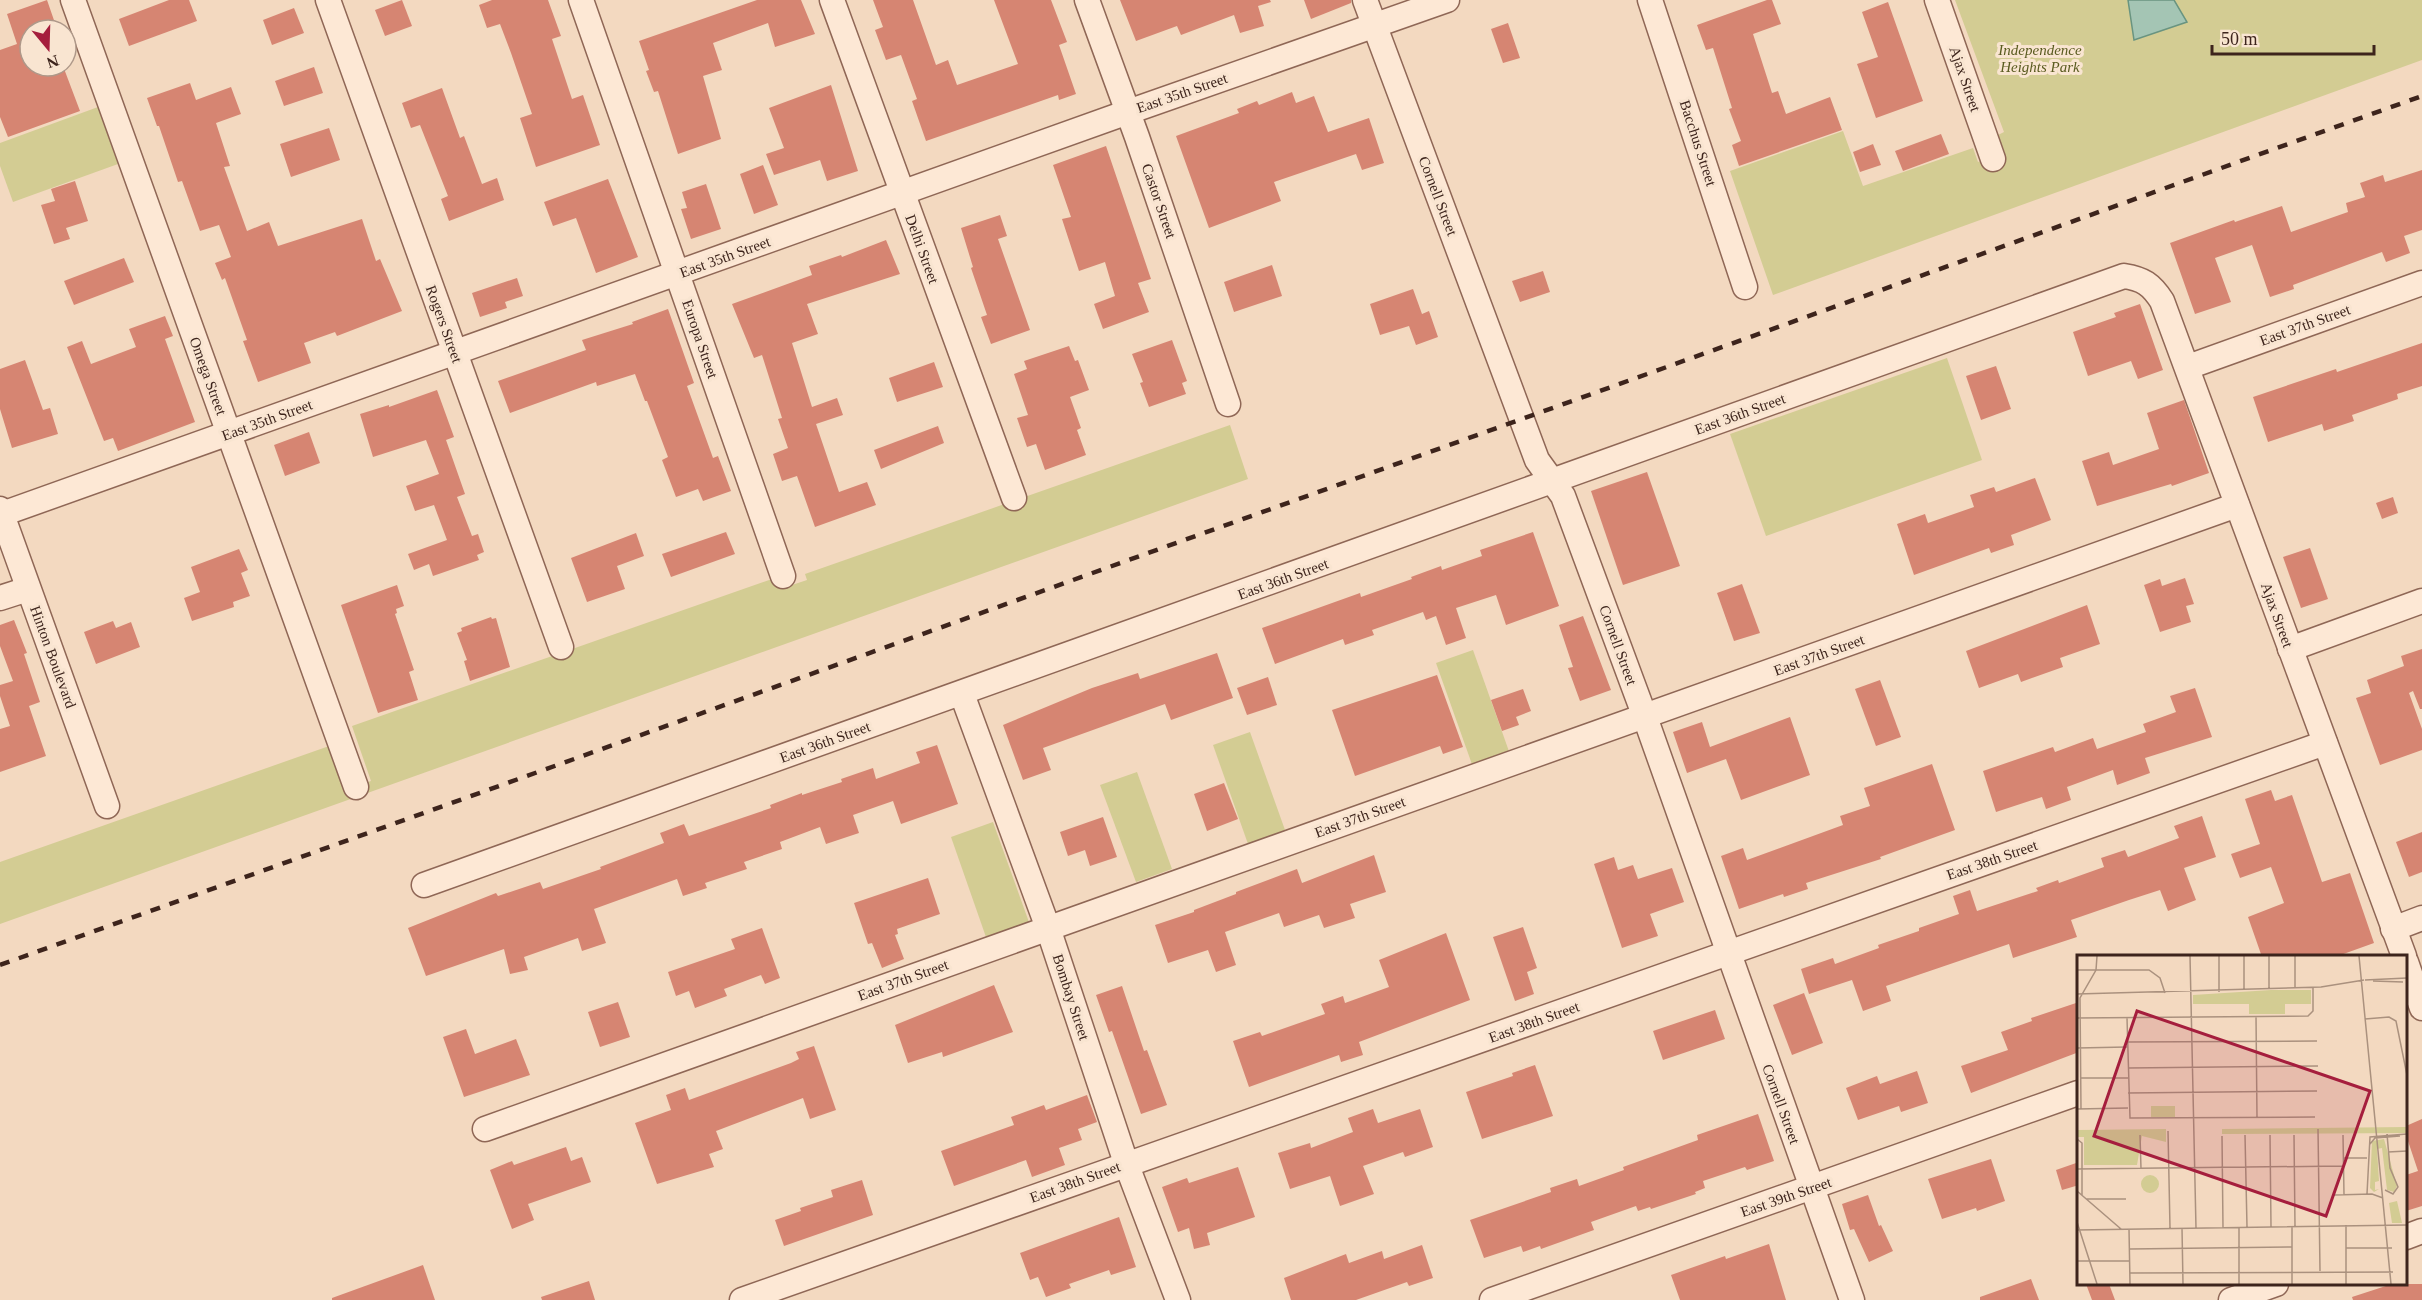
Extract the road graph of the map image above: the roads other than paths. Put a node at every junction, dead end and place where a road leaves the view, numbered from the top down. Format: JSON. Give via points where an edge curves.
{"nodes":[{"id":1,"x":73,"y":0,"type":"edge"},
{"id":2,"x":328,"y":0,"type":"edge"},
{"id":3,"x":581,"y":0,"type":"edge"},
{"id":4,"x":832,"y":0,"type":"edge"},
{"id":5,"x":1087,"y":0,"type":"edge"},
{"id":6,"x":1365,"y":0,"type":"edge"},
{"id":7,"x":1448,"y":0,"type":"edge"},
{"id":8,"x":1650,"y":0,"type":"edge"},
{"id":9,"x":1937,"y":0,"type":"edge"},
{"id":10,"x":1374,"y":26,"type":"junction"},
{"id":11,"x":1128,"y":112,"type":"junction"},
{"id":12,"x":1993,"y":159,"type":"dead end"},
{"id":13,"x":902,"y":194,"type":"junction"},
{"id":14,"x":678,"y":274,"type":"junction"},
{"id":15,"x":2142,"y":279,"type":"joint"},
{"id":16,"x":2422,"y":283,"type":"edge"},
{"id":17,"x":1745,"y":287,"type":"dead end"},
{"id":18,"x":454,"y":353,"type":"junction"},
{"id":19,"x":2188,"y":367,"type":"junction"},
{"id":20,"x":1228,"y":404,"type":"dead end"},
{"id":21,"x":228,"y":434,"type":"junction"},
{"id":22,"x":1552,"y":482,"type":"junction"},
{"id":23,"x":1014,"y":498,"type":"dead end"},
{"id":24,"x":2237,"y":506,"type":"junction"},
{"id":25,"x":1,"y":512,"type":"edge"},
{"id":26,"x":783,"y":576,"type":"dead end"},
{"id":27,"x":28,"y":589,"type":"junction"},
{"id":28,"x":0,"y":598,"type":"edge"},
{"id":29,"x":2422,"y":601,"type":"edge"},
{"id":30,"x":561,"y":647,"type":"dead end"},
{"id":31,"x":2290,"y":649,"type":"junction"},
{"id":32,"x":962,"y":694,"type":"junction"},
{"id":33,"x":1645,"y":717,"type":"junction"},
{"id":34,"x":2325,"y":743,"type":"junction"},
{"id":35,"x":356,"y":787,"type":"dead end"},
{"id":36,"x":107,"y":806,"type":"dead end"},
{"id":37,"x":424,"y":885,"type":"dead end"},
{"id":38,"x":2422,"y":918,"type":"edge"},
{"id":39,"x":1048,"y":928,"type":"junction"},
{"id":40,"x":2393,"y":928,"type":"junction"},
{"id":41,"x":1727,"y":953,"type":"junction"},
{"id":42,"x":2402,"y":955,"type":"edge"},
{"id":43,"x":2407,"y":970,"type":"edge"},
{"id":44,"x":2422,"y":1008,"type":"edge"},
{"id":45,"x":2077,"y":1095,"type":"edge"},
{"id":46,"x":484,"y":1129,"type":"dead end"},
{"id":47,"x":1126,"y":1163,"type":"junction"},
{"id":48,"x":1811,"y":1189,"type":"junction"},
{"id":49,"x":2422,"y":1231,"type":"edge"},
{"id":50,"x":2407,"y":1237,"type":"edge"},
{"id":51,"x":2273,"y":1285,"type":"edge"},
{"id":52,"x":742,"y":1300,"type":"edge"},
{"id":53,"x":1178,"y":1300,"type":"edge"},
{"id":54,"x":1492,"y":1300,"type":"edge"},
{"id":55,"x":1852,"y":1300,"type":"edge"},
{"id":56,"x":2231,"y":1300,"type":"edge"}],
"edges":[{"from":1,"to":21,"type":"street","name":"Omega Street"},
{"from":2,"to":18,"type":"street","name":"Rogers Street"},
{"from":3,"to":14,"type":"street","name":"Europa Street"},
{"from":4,"to":13,"type":"street","name":"Delhi Street"},
{"from":5,"to":11,"type":"street","name":"Castor Street"},
{"from":6,"to":10,"type":"street","name":"Cornell Street"},
{"from":7,"to":10,"type":"street","name":"East 35th Street"},
{"from":8,"to":17,"type":"street","name":"Bacchus Street"},
{"from":9,"to":12,"type":"street","name":"Ajax Street"},
{"from":10,"to":11,"type":"street","name":"East 35th Street"},
{"from":10,"to":22,"type":"street","name":"Cornell Street","via":[[1537,460]]},
{"from":11,"to":13,"type":"street","name":"East 35th Street"},
{"from":11,"to":20,"type":"street","name":"Castor Street"},
{"from":13,"to":14,"type":"street","name":"East 35th Street"},
{"from":13,"to":23,"type":"street","name":"Delhi Street"},
{"from":14,"to":18,"type":"street","name":"East 35th Street"},
{"from":14,"to":26,"type":"street","name":"Europa Street"},
{"from":15,"to":19,"type":"street","name":"Ajax Street","via":[[2162,301]]},
{"from":15,"to":22,"type":"street","name":"East 36th Street","via":[[2124,276],[2108,281]]},
{"from":16,"to":19,"type":"street","name":"East 37th Street"},
{"from":18,"to":21,"type":"street","name":"East 35th Street"},
{"from":18,"to":30,"type":"street","name":"Rogers Street"},
{"from":19,"to":24,"type":"street","name":"Ajax Street"},
{"from":21,"to":25,"type":"street","name":"East 35th Street"},
{"from":21,"to":35,"type":"street","name":"Omega Street"},
{"from":22,"to":32,"type":"street","name":"East 36th Street"},
{"from":22,"to":33,"type":"street","name":"Cornell Street","via":[[1563,496]]},
{"from":24,"to":31,"type":"street","name":"Ajax Street"},
{"from":24,"to":33,"type":"street","name":"East 37th Street"},
{"from":25,"to":27,"type":"street","name":"Hinton Boulevard"},
{"from":27,"to":28,"type":"street"},
{"from":27,"to":36,"type":"street","name":"Hinton Boulevard"},
{"from":29,"to":31,"type":"street"},
{"from":31,"to":34,"type":"street","name":"Ajax Street"},
{"from":32,"to":37,"type":"street","name":"East 36th Street"},
{"from":32,"to":39,"type":"street","name":"Bombay Street"},
{"from":33,"to":39,"type":"street","name":"East 37th Street"},
{"from":33,"to":41,"type":"street","name":"Cornell Street"},
{"from":34,"to":40,"type":"street","name":"Ajax Street"},
{"from":34,"to":41,"type":"street","name":"East 38th Street"},
{"from":38,"to":40,"type":"street"},
{"from":39,"to":46,"type":"street","name":"East 37th Street"},
{"from":39,"to":47,"type":"street","name":"Bombay Street"},
{"from":40,"to":42,"type":"street","name":"Ajax Street"},
{"from":41,"to":47,"type":"street","name":"East 38th Street"},
{"from":41,"to":48,"type":"street","name":"Cornell Street"},
{"from":43,"to":44,"type":"street","name":"Ajax Street"},
{"from":45,"to":48,"type":"street","name":"East 39th Street"},
{"from":47,"to":52,"type":"street","name":"East 38th Street"},
{"from":47,"to":53,"type":"street","name":"Bombay Street"},
{"from":48,"to":54,"type":"street","name":"East 39th Street"},
{"from":48,"to":55,"type":"street","name":"Cornell Street"},
{"from":49,"to":50,"type":"street"},
{"from":51,"to":56,"type":"street"}]}
